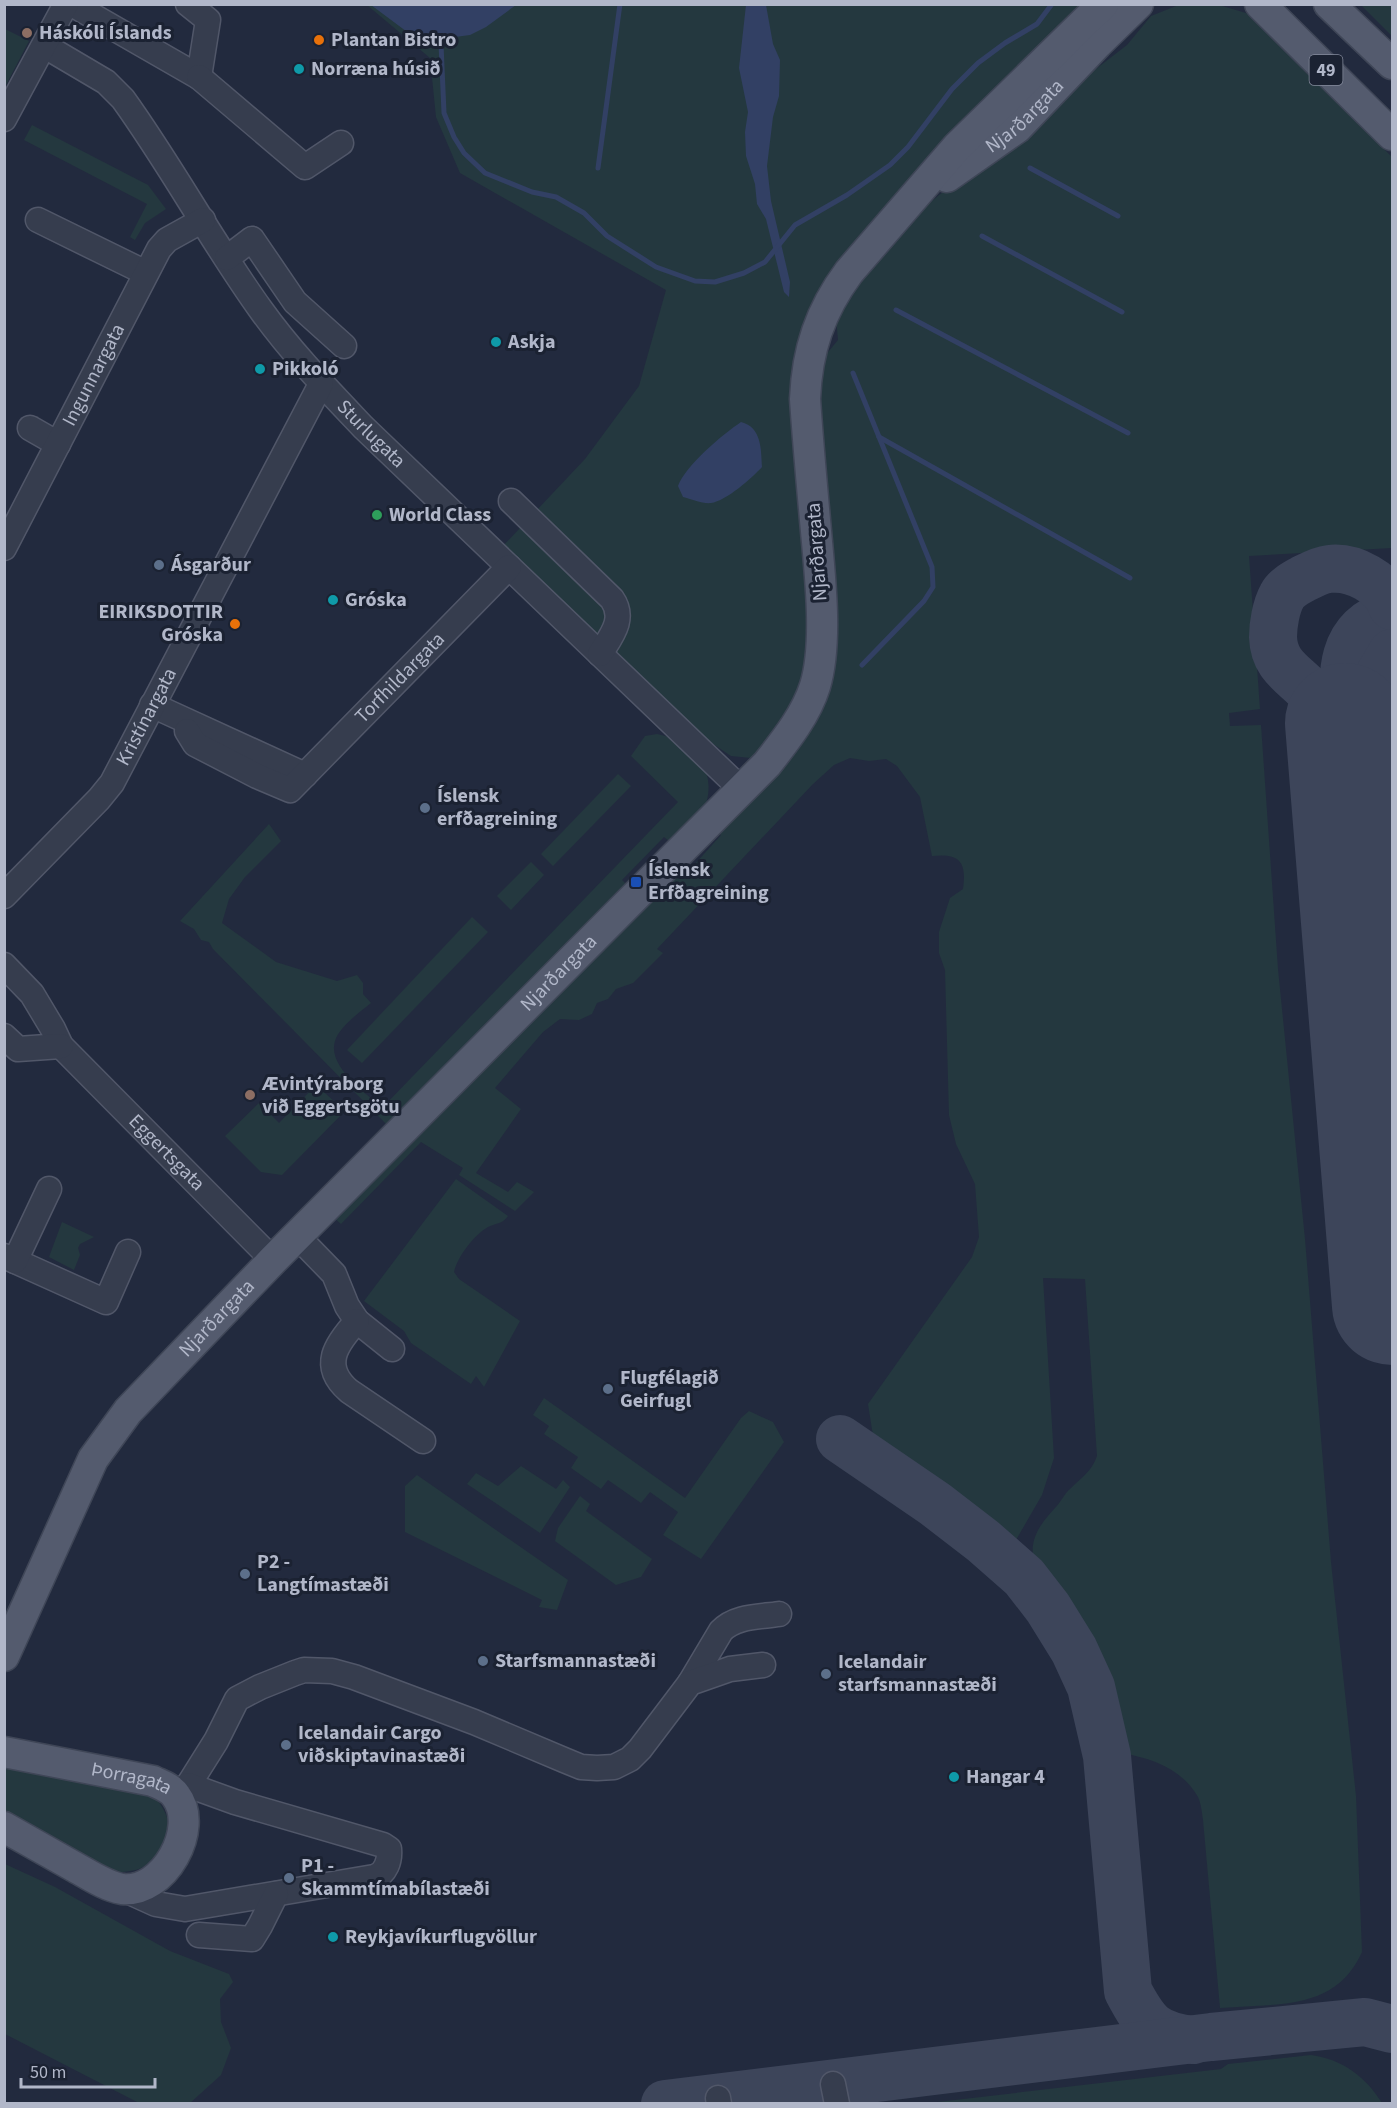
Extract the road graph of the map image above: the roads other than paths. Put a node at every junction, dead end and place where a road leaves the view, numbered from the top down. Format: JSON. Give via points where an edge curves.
{"nodes":[{"id":1,"x":66,"y":4,"type":"edge"},
{"id":2,"x":72,"y":4,"type":"edge"},
{"id":3,"x":188,"y":4,"type":"edge"},
{"id":4,"x":1103,"y":4,"type":"edge"},
{"id":5,"x":1138,"y":4,"type":"edge"},
{"id":6,"x":1159,"y":4,"type":"edge"},
{"id":7,"x":1260,"y":4,"type":"edge"},
{"id":8,"x":1329,"y":4,"type":"edge"},
{"id":9,"x":1097,"y":44,"type":"junction"},
{"id":10,"x":45,"y":46,"type":"junction"},
{"id":11,"x":1392,"y":64,"type":"edge"},
{"id":12,"x":199,"y":77,"type":"junction"},
{"id":13,"x":4,"y":119,"type":"edge"},
{"id":14,"x":1392,"y":135,"type":"edge"},
{"id":15,"x":340,"y":143,"type":"dead end"},
{"id":16,"x":899,"y":213,"type":"junction"},
{"id":17,"x":38,"y":220,"type":"dead end"},
{"id":18,"x":203,"y":220,"type":"junction"},
{"id":19,"x":227,"y":258,"type":"junction"},
{"id":20,"x":146,"y":273,"type":"junction"},
{"id":21,"x":344,"y":346,"type":"dead end"},
{"id":22,"x":321,"y":384,"type":"junction"},
{"id":23,"x":30,"y":428,"type":"dead end"},
{"id":24,"x":58,"y":444,"type":"junction"},
{"id":25,"x":511,"y":501,"type":"dead end"},
{"id":26,"x":4,"y":549,"type":"edge"},
{"id":27,"x":509,"y":567,"type":"junction"},
{"id":28,"x":600,"y":654,"type":"junction"},
{"id":29,"x":152,"y":705,"type":"junction"},
{"id":30,"x":187,"y":731,"type":"dead end"},
{"id":31,"x":298,"y":783,"type":"junction"},
{"id":32,"x":741,"y":789,"type":"junction"},
{"id":33,"x":4,"y":896,"type":"edge"},
{"id":34,"x":4,"y":965,"type":"edge"},
{"id":35,"x":4,"y":1036,"type":"edge"},
{"id":36,"x":61,"y":1046,"type":"junction"},
{"id":37,"x":49,"y":1189,"type":"dead end"},
{"id":38,"x":297,"y":1236,"type":"junction"},
{"id":39,"x":128,"y":1252,"type":"dead end"},
{"id":40,"x":10,"y":1259,"type":"edge"},
{"id":41,"x":273,"y":1260,"type":"junction"},
{"id":42,"x":357,"y":1321,"type":"junction"},
{"id":43,"x":392,"y":1349,"type":"dead end"},
{"id":44,"x":423,"y":1441,"type":"dead end"},
{"id":45,"x":779,"y":1614,"type":"dead end"},
{"id":46,"x":4,"y":1656,"type":"edge"},
{"id":47,"x":763,"y":1665,"type":"dead end"},
{"id":48,"x":690,"y":1683,"type":"junction"},
{"id":49,"x":4,"y":1752,"type":"edge"},
{"id":50,"x":184,"y":1793,"type":"junction"},
{"id":51,"x":4,"y":1827,"type":"edge"},
{"id":52,"x":123,"y":1889,"type":"junction"},
{"id":53,"x":272,"y":1902,"type":"junction"},
{"id":54,"x":156,"y":1904,"type":"junction"},
{"id":55,"x":200,"y":1935,"type":"dead end"}],
"edges":[{"from":1,"to":10,"type":"street"},
{"from":2,"to":12,"type":"street"},
{"from":3,"to":12,"type":"street","via":[[208,20]]},
{"from":4,"to":16,"type":"main road","name":"Njarðargata","via":[[957,147]]},
{"from":5,"to":9,"type":"main road","name":"Njarðargata"},
{"from":6,"to":9,"type":"main road","via":[[1123,31]]},
{"from":7,"to":14,"type":"main road","number":"49"},
{"from":8,"to":11,"type":"main road","number":"49"},
{"from":9,"to":16,"type":"main road","name":"Njarðargata","via":[[1017,128]]},
{"from":10,"to":13,"type":"street"},
{"from":10,"to":18,"type":"street","name":"Sturlugata","via":[[106,82],[123,99]]},
{"from":12,"to":15,"type":"street","via":[[305,167]]},
{"from":16,"to":32,"type":"main road","name":"Njarðargata","via":[[833,293],[814,339],[806,369],[805,399],[821,591],[817,677],[802,715],[788,737],[768,764]]},
{"from":17,"to":20,"type":"street"},
{"from":18,"to":19,"type":"street","name":"Sturlugata"},
{"from":18,"to":20,"type":"street","name":"Ingunnargata","via":[[167,240]]},
{"from":19,"to":21,"type":"street","via":[[252,240],[295,302]]},
{"from":19,"to":22,"type":"street","name":"Sturlugata","via":[[260,309]]},
{"from":20,"to":24,"type":"street","name":"Ingunnargata"},
{"from":22,"to":27,"type":"street","name":"Sturlugata"},
{"from":22,"to":29,"type":"street","name":"Kristínargata"},
{"from":23,"to":24,"type":"street"},
{"from":24,"to":26,"type":"street","name":"Ingunnargata"},
{"from":25,"to":28,"type":"street","via":[[617,606],[620,616]]},
{"from":27,"to":28,"type":"street","name":"Sturlugata"},
{"from":27,"to":31,"type":"street","name":"Torfhildargata"},
{"from":28,"to":32,"type":"street","name":"Sturlugata"},
{"from":29,"to":31,"type":"street"},
{"from":29,"to":33,"type":"street","name":"Kristínargata","via":[[112,783]]},
{"from":30,"to":31,"type":"street","via":[[195,744],[257,776]]},
{"from":32,"to":38,"type":"main road","name":"Njarðargata"},
{"from":34,"to":36,"type":"street","name":"Eggertsgata","via":[[32,994]]},
{"from":35,"to":36,"type":"street","via":[[18,1049]]},
{"from":36,"to":41,"type":"street","name":"Eggertsgata"},
{"from":37,"to":40,"type":"street"},
{"from":38,"to":41,"type":"main road","name":"Njarðargata"},
{"from":38,"to":42,"type":"street","via":[[334,1274]]},
{"from":39,"to":40,"type":"street","via":[[106,1302]]},
{"from":41,"to":46,"type":"main road","name":"Njarðargata","via":[[128,1411],[93,1459]]},
{"from":42,"to":43,"type":"street"},
{"from":42,"to":44,"type":"street","via":[[339,1342],[334,1356],[336,1377],[349,1391]]},
{"from":45,"to":48,"type":"street","via":[[727,1624]]},
{"from":47,"to":48,"type":"street","via":[[730,1669]]},
{"from":48,"to":50,"type":"street","via":[[630,1759],[614,1767],[597,1768],[581,1767],[354,1677],[332,1671],[304,1671],[237,1699]]},
{"from":49,"to":50,"type":"main road","name":"Þorragata","via":[[153,1782],[175,1793]]},
{"from":50,"to":52,"type":"main road","name":"Þorragata","via":[[184,1823],[178,1850],[153,1881]]},
{"from":50,"to":53,"type":"street","via":[[235,1802],[389,1849],[380,1876]]},
{"from":51,"to":52,"type":"main road","via":[[97,1879]]},
{"from":52,"to":54,"type":"street"},
{"from":53,"to":54,"type":"street","via":[[185,1909]]},
{"from":53,"to":54,"type":"street","via":[[189,1921],[174,1918]]},
{"from":53,"to":55,"type":"street","via":[[252,1939]]}]}
